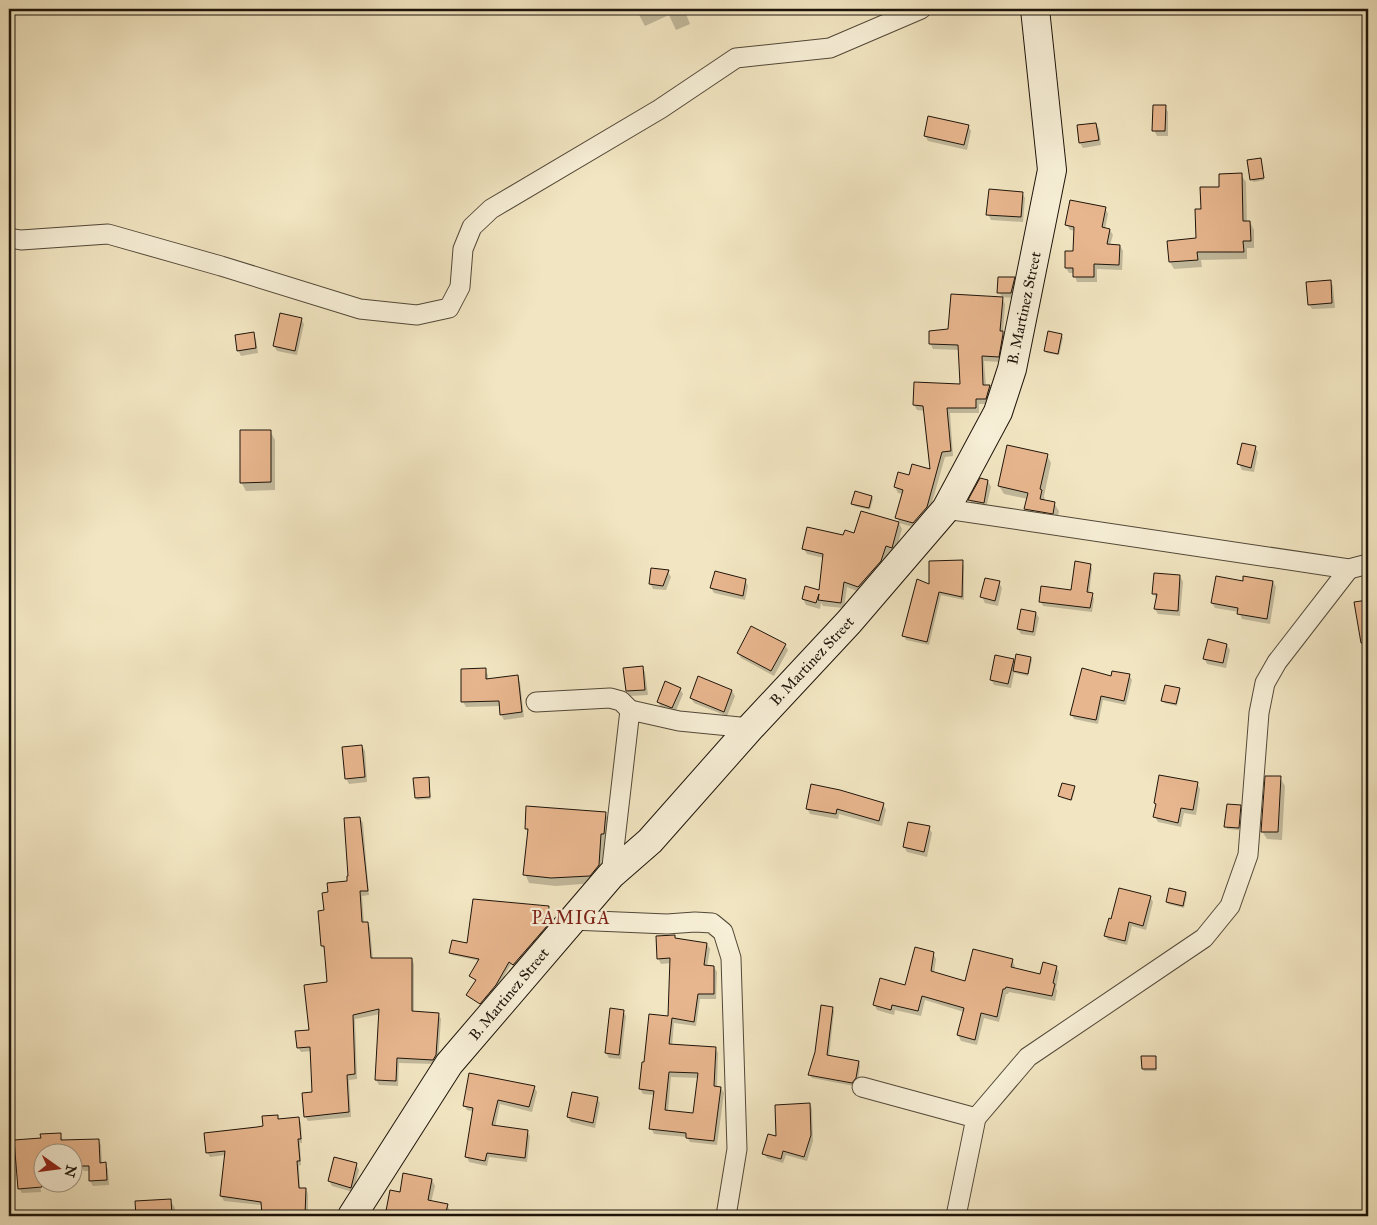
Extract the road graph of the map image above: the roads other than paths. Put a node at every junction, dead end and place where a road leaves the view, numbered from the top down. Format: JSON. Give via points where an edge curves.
{"nodes":[{"id":1,"x":921,"y":9,"type":"edge"},
{"id":2,"x":1036,"y":9,"type":"edge"},
{"id":3,"x":9,"y":238,"type":"edge"},
{"id":4,"x":946,"y":509,"type":"junction"},
{"id":5,"x":1368,"y":564,"type":"edge"},
{"id":6,"x":1349,"y":569,"type":"junction"},
{"id":7,"x":536,"y":702,"type":"dead end"},
{"id":8,"x":630,"y":710,"type":"junction"},
{"id":9,"x":750,"y":728,"type":"junction"},
{"id":10,"x":611,"y":876,"type":"junction"},
{"id":11,"x":572,"y":920,"type":"junction"},
{"id":12,"x":862,"y":1087,"type":"dead end"},
{"id":13,"x":976,"y":1118,"type":"junction"},
{"id":14,"x":352,"y":1216,"type":"edge"},
{"id":15,"x":726,"y":1216,"type":"edge"},
{"id":16,"x":956,"y":1216,"type":"edge"}],
"edges":[{"from":1,"to":3,"type":"street","via":[[830,48],[736,58],[652,113],[491,208],[472,228],[463,249],[460,287],[449,308],[417,315],[360,309],[108,234]]},
{"from":2,"to":4,"type":"street","name":"B. Martinez Street","via":[[1052,170],[1012,369],[998,412]]},
{"from":4,"to":6,"type":"street"},
{"from":4,"to":9,"type":"street","name":"B. Martinez Street","via":[[849,622]]},
{"from":5,"to":6,"type":"street"},
{"from":6,"to":13,"type":"street","via":[[1277,662],[1265,683],[1259,712],[1248,855],[1230,906],[1204,938],[1028,1056]]},
{"from":7,"to":8,"type":"street","via":[[610,698],[621,701]]},
{"from":8,"to":9,"type":"street","via":[[680,721]]},
{"from":8,"to":10,"type":"street"},
{"from":9,"to":10,"type":"street","name":"B. Martinez Street","via":[[650,841]]},
{"from":10,"to":11,"type":"street","name":"B. Martinez Street"},
{"from":11,"to":14,"type":"street","name":"B. Martinez Street","via":[[450,1064]]},
{"from":11,"to":15,"type":"street","via":[[712,923],[723,932],[731,958],[737,1149]]},
{"from":12,"to":13,"type":"street"},
{"from":13,"to":16,"type":"street"}]}
